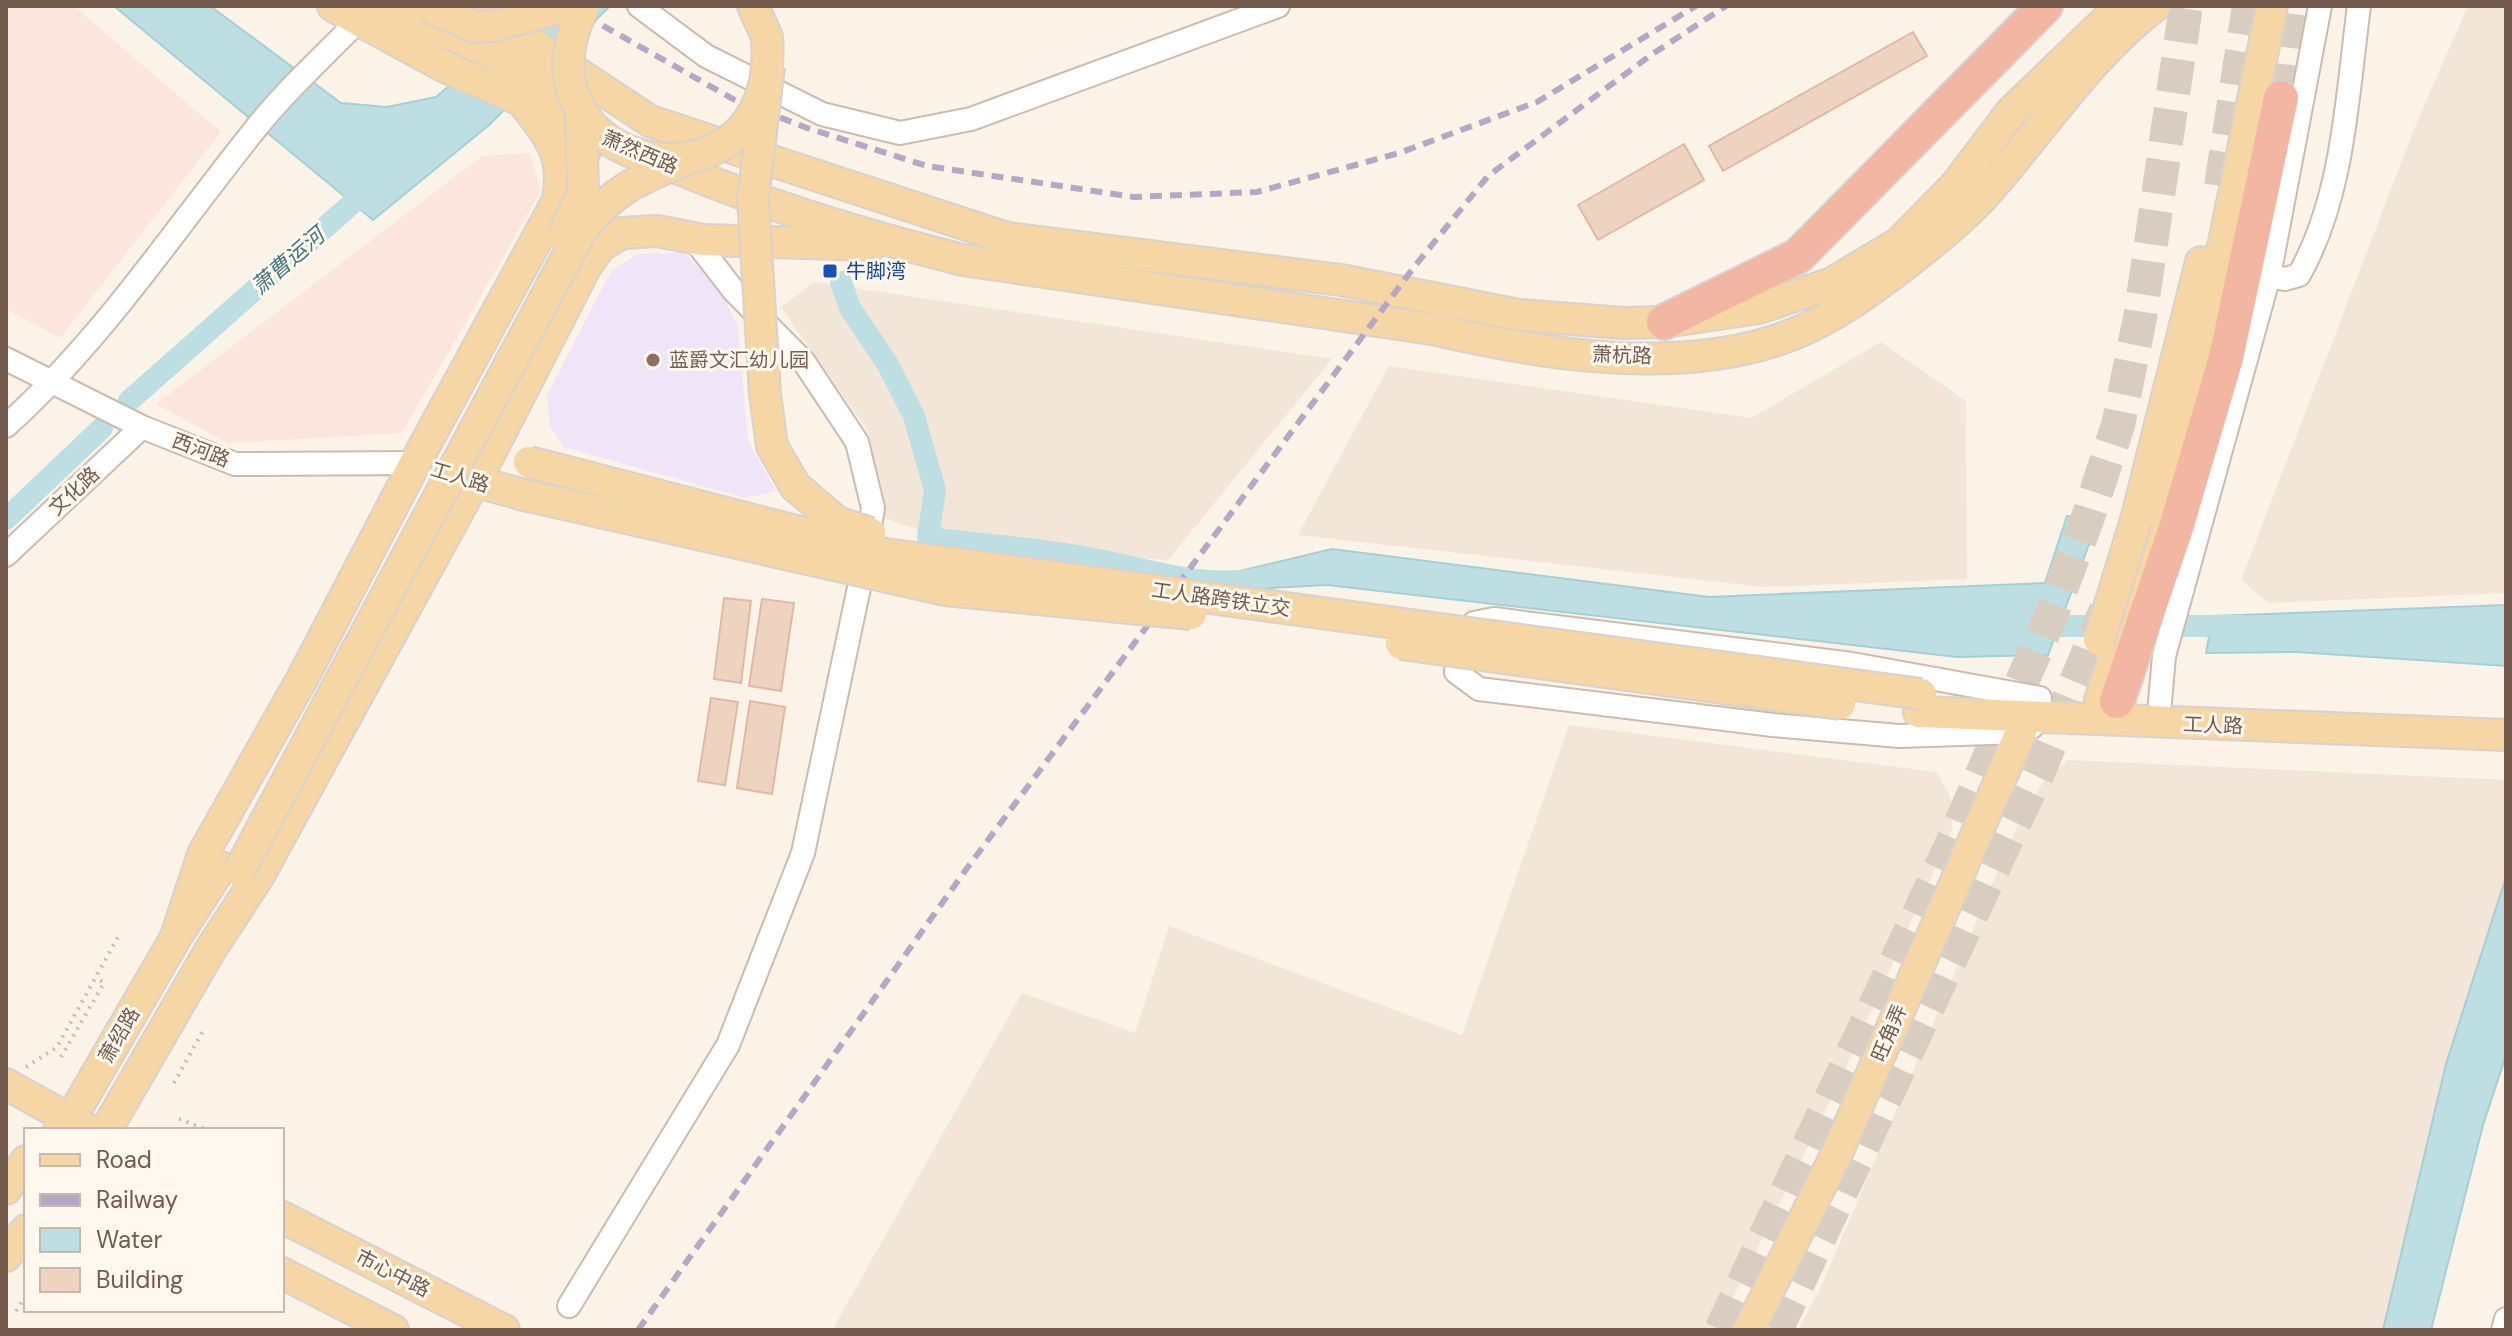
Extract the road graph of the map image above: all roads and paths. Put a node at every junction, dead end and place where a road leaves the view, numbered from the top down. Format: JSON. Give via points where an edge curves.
{"nodes":[{"id":1,"x":386,"y":6,"type":"edge"},
{"id":2,"x":427,"y":6,"type":"edge"},
{"id":3,"x":476,"y":6,"type":"edge"},
{"id":4,"x":564,"y":6,"type":"edge"},
{"id":5,"x":584,"y":6,"type":"edge"},
{"id":6,"x":639,"y":6,"type":"edge"},
{"id":7,"x":753,"y":6,"type":"edge"},
{"id":8,"x":1278,"y":6,"type":"edge"},
{"id":9,"x":2045,"y":6,"type":"edge"},
{"id":10,"x":2121,"y":6,"type":"edge"},
{"id":11,"x":2155,"y":6,"type":"edge"},
{"id":12,"x":2253,"y":6,"type":"edge"},
{"id":13,"x":2272,"y":6,"type":"edge"},
{"id":14,"x":2320,"y":6,"type":"edge"},
{"id":15,"x":2359,"y":6,"type":"edge"},
{"id":16,"x":345,"y":14,"type":"edge"},
{"id":17,"x":769,"y":66,"type":"junction"},
{"id":18,"x":613,"y":97,"type":"junction"},
{"id":19,"x":2281,"y":98,"type":"tunnel mouth"},
{"id":20,"x":522,"y":101,"type":"junction"},
{"id":21,"x":588,"y":122,"type":"junction"},
{"id":22,"x":690,"y":158,"type":"junction"},
{"id":23,"x":555,"y":212,"type":"junction"},
{"id":24,"x":967,"y":225,"type":"joint"},
{"id":25,"x":693,"y":238,"type":"junction"},
{"id":26,"x":906,"y":246,"type":"junction"},
{"id":27,"x":963,"y":260,"type":"joint"},
{"id":28,"x":2269,"y":276,"type":"junction"},
{"id":29,"x":1664,"y":322,"type":"junction"},
{"id":30,"x":6,"y":359,"type":"edge"},
{"id":31,"x":52,"y":384,"type":"junction"},
{"id":32,"x":6,"y":426,"type":"edge"},
{"id":33,"x":142,"y":427,"type":"junction"},
{"id":34,"x":490,"y":453,"type":"junction"},
{"id":35,"x":529,"y":462,"type":"joint"},
{"id":36,"x":415,"y":463,"type":"junction"},
{"id":37,"x":473,"y":482,"type":"junction"},
{"id":38,"x":524,"y":495,"type":"joint"},
{"id":39,"x":2168,"y":524,"type":"junction"},
{"id":40,"x":6,"y":555,"type":"edge"},
{"id":41,"x":951,"y":560,"type":"junction"},
{"id":42,"x":2127,"y":648,"type":"junction"},
{"id":43,"x":2100,"y":700,"type":"junction"},
{"id":44,"x":2160,"y":702,"type":"junction"},
{"id":45,"x":1920,"y":703,"type":"junction"},
{"id":46,"x":2046,"y":708,"type":"junction"},
{"id":47,"x":2506,"y":715,"type":"edge"},
{"id":48,"x":2021,"y":732,"type":"junction"},
{"id":49,"x":2506,"y":735,"type":"edge"},
{"id":50,"x":230,"y":869,"type":"junction"},
{"id":51,"x":118,"y":937,"type":"dead end"},
{"id":52,"x":176,"y":937,"type":"junction"},
{"id":53,"x":211,"y":949,"type":"junction"},
{"id":54,"x":96,"y":977,"type":"junction"},
{"id":55,"x":204,"y":1029,"type":"dead end"},
{"id":56,"x":61,"y":1057,"type":"dead end"},
{"id":57,"x":12,"y":1073,"type":"edge"},
{"id":58,"x":174,"y":1083,"type":"dead end"},
{"id":59,"x":179,"y":1119,"type":"dead end"},
{"id":60,"x":72,"y":1127,"type":"edge"},
{"id":61,"x":107,"y":1128,"type":"edge"},
{"id":62,"x":203,"y":1128,"type":"edge"},
{"id":63,"x":20,"y":1161,"type":"edge"},
{"id":64,"x":6,"y":1189,"type":"edge"},
{"id":65,"x":284,"y":1218,"type":"edge"},
{"id":66,"x":24,"y":1233,"type":"edge"},
{"id":67,"x":6,"y":1256,"type":"edge"},
{"id":68,"x":284,"y":1274,"type":"edge"},
{"id":69,"x":24,"y":1298,"type":"edge"},
{"id":70,"x":569,"y":1306,"type":"dead end"},
{"id":71,"x":16,"y":1311,"type":"dead end"},
{"id":72,"x":2506,"y":1319,"type":"edge"},
{"id":73,"x":393,"y":1330,"type":"edge"},
{"id":74,"x":504,"y":1330,"type":"edge"},
{"id":75,"x":1749,"y":1330,"type":"edge"},
{"id":76,"x":2503,"y":1330,"type":"edge"}],
"edges":[{"from":1,"to":21,"type":"main road","via":[[548,83]]},
{"from":2,"to":4,"type":"main road","bridge":true,"via":[[474,27]]},
{"from":3,"to":18,"type":"main road","name":"萧然西路"},
{"from":5,"to":21,"type":"main road","bridge":true,"via":[[568,55],[570,84]]},
{"from":6,"to":8,"type":"street","via":[[706,56],[822,114],[900,133],[971,119]]},
{"from":7,"to":17,"type":"main road","bridge":true,"via":[[767,37]]},
{"from":9,"to":29,"type":"highway","via":[[1798,256]]},
{"from":10,"to":29,"type":"main road","name":"萧杭路","via":[[2011,112],[1956,185],[1899,243],[1832,283],[1759,308]]},
{"from":11,"to":27,"type":"main road","name":"萧杭路","via":[[2093,64],[1983,197],[1920,253],[1865,295],[1796,333],[1722,354],[1630,358],[1503,346],[1432,329]]},
{"from":12,"to":39,"type":"main road","via":[[2249,68]]},
{"from":13,"to":39,"type":"main road"},
{"from":14,"to":28,"type":"street"},
{"from":15,"to":28,"type":"street","via":[[2342,130],[2318,242],[2299,275]]},
{"from":16,"to":20,"type":"main road","name":"萧然西路"},
{"from":16,"to":31,"type":"street","via":[[319,61],[254,130],[119,308]]},
{"from":17,"to":22,"type":"main road","bridge":true,"via":[[762,98],[745,125],[720,146]]},
{"from":17,"to":41,"type":"main road","bridge":true,"via":[[753,199],[772,446],[795,486],[837,522]]},
{"from":18,"to":21,"type":"main road"},
{"from":18,"to":24,"type":"main road","name":"萧然西路","via":[[650,121]]},
{"from":19,"to":39,"type":"highway","via":[[2226,358]]},
{"from":20,"to":21,"type":"main road","name":"萧然西路"},
{"from":20,"to":23,"type":"main road","via":[[549,135],[563,173]]},
{"from":21,"to":22,"type":"main road","bridge":true,"via":[[626,152],[658,160]]},
{"from":21,"to":23,"type":"main road"},
{"from":21,"to":26,"type":"main road","name":"萧然西路","via":[[713,184]]},
{"from":21,"to":50,"type":"main road","bridge":true,"via":[[583,192],[570,222]]},
{"from":22,"to":50,"type":"main road","bridge":true,"via":[[608,198],[582,229]]},
{"from":23,"to":36,"type":"main road"},
{"from":24,"to":29,"type":"main road","name":"萧杭路","via":[[1007,238],[1341,280],[1519,315]]},
{"from":25,"to":26,"type":"main road"},
{"from":25,"to":34,"type":"main road","via":[[657,231],[622,233],[600,246]]},
{"from":25,"to":70,"type":"street","via":[[734,291],[804,362],[857,442],[873,508],[803,853],[728,1045]]},
{"from":26,"to":27,"type":"main road","name":"萧然西路"},
{"from":28,"to":39,"type":"street"},
{"from":30,"to":31,"type":"street","name":"西河路"},
{"from":31,"to":32,"type":"street"},
{"from":31,"to":33,"type":"street","name":"西河路"},
{"from":33,"to":36,"type":"street","name":"西河路","via":[[235,464]]},
{"from":33,"to":40,"type":"street","name":"文化路"},
{"from":34,"to":35,"type":"main road","name":"工人路"},
{"from":34,"to":36,"type":"main road","name":"工人路"},
{"from":34,"to":37,"type":"main road"},
{"from":35,"to":41,"type":"main road","name":"工人路跨铁立交","bridge":true,"via":[[885,554]]},
{"from":36,"to":37,"type":"main road","name":"工人路"},
{"from":36,"to":52,"type":"main road","via":[[203,854]]},
{"from":37,"to":38,"type":"main road","name":"工人路"},
{"from":37,"to":53,"type":"main road","via":[[258,877]]},
{"from":38,"to":45,"type":"main road","name":"工人路跨铁立交","bridge":true,"via":[[945,590],[1198,615],[1716,690]]},
{"from":39,"to":42,"type":"highway"},
{"from":41,"to":45,"type":"main road","name":"工人路跨铁立交","bridge":true},
{"from":42,"to":43,"type":"highway"},
{"from":42,"to":44,"type":"street"},
{"from":43,"to":44,"type":"main road","name":"工人路"},
{"from":43,"to":46,"type":"main road","name":"工人路"},
{"from":44,"to":47,"type":"main road","name":"工人路"},
{"from":45,"to":46,"type":"main road","name":"工人路"},
{"from":46,"to":48,"type":"street"},
{"from":46,"to":48,"type":"street","via":[[1852,664],[1494,619],[1474,623],[1459,649],[1456,672],[1479,689],[1773,725],[1899,736]]},
{"from":46,"to":49,"type":"main road","name":"工人路"},
{"from":48,"to":75,"type":"main road","name":"旺角弄","via":[[1838,1151]]},
{"from":50,"to":52,"type":"main road"},
{"from":50,"to":53,"type":"main road"},
{"from":51,"to":54,"type":"path"},
{"from":52,"to":60,"type":"main road","name":"萧绍路"},
{"from":53,"to":61,"type":"main road","name":"萧绍路"},
{"from":54,"to":56,"type":"path","via":[[104,983]]},
{"from":54,"to":57,"type":"path","via":[[57,1047]]},
{"from":55,"to":58,"type":"path"},
{"from":57,"to":60,"type":"main road"},
{"from":59,"to":62,"type":"path"},
{"from":63,"to":64,"type":"main road"},
{"from":65,"to":74,"type":"main road","name":"市心中路"},
{"from":66,"to":67,"type":"main road"},
{"from":68,"to":73,"type":"main road"},
{"from":69,"to":71,"type":"path"},
{"from":72,"to":76,"type":"street"}]}
